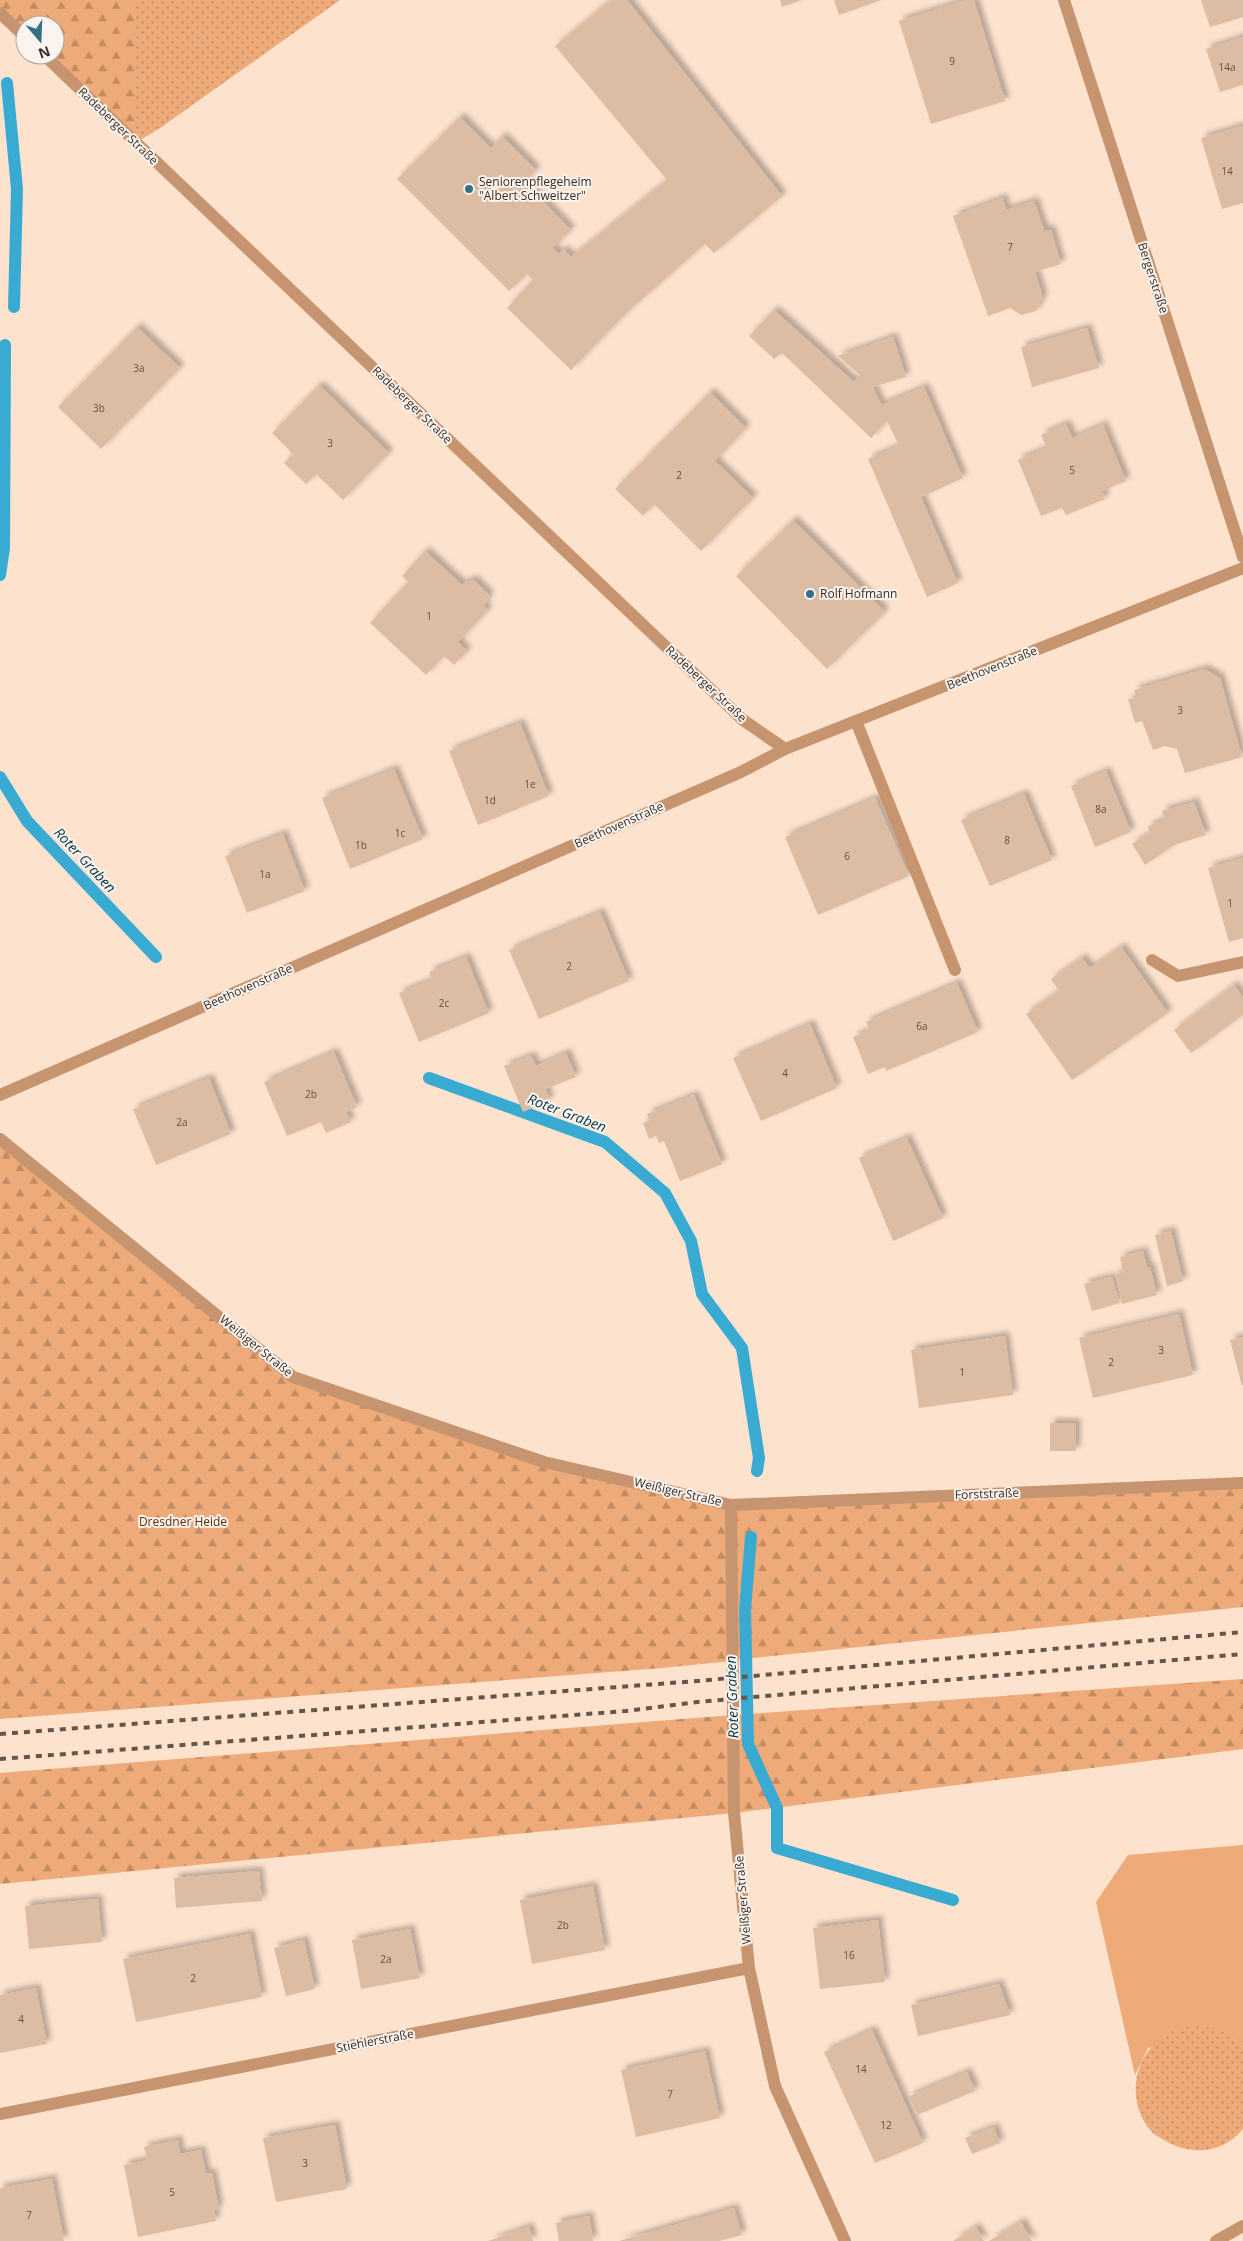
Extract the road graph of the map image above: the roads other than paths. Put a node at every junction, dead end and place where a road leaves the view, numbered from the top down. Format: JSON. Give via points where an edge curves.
{"nodes":[{"id":1,"x":1064,"y":0,"type":"edge"},
{"id":2,"x":0,"y":13,"type":"edge"},
{"id":3,"x":15,"y":27,"type":"edge"},
{"id":4,"x":55,"y":65,"type":"edge"},
{"id":5,"x":1243,"y":557,"type":"edge"},
{"id":6,"x":1243,"y":568,"type":"edge"},
{"id":7,"x":856,"y":721,"type":"junction"},
{"id":8,"x":785,"y":749,"type":"junction"},
{"id":9,"x":1152,"y":960,"type":"dead end"},
{"id":10,"x":1243,"y":962,"type":"edge"},
{"id":11,"x":955,"y":970,"type":"dead end"},
{"id":12,"x":0,"y":1095,"type":"edge"},
{"id":13,"x":0,"y":1139,"type":"edge"},
{"id":14,"x":1243,"y":1483,"type":"edge"},
{"id":15,"x":731,"y":1504,"type":"junction"},
{"id":16,"x":749,"y":1968,"type":"junction"},
{"id":17,"x":0,"y":2114,"type":"edge"},
{"id":18,"x":1243,"y":2226,"type":"edge"},
{"id":19,"x":845,"y":2241,"type":"edge"},
{"id":20,"x":1216,"y":2241,"type":"edge"}],
"edges":[{"from":1,"to":5,"type":"street","name":"Bergerstraße"},
{"from":2,"to":3,"type":"street"},
{"from":4,"to":8,"type":"street","name":"Radeberger Straße","via":[[743,720]]},
{"from":6,"to":7,"type":"street","name":"Beethovenstraße"},
{"from":7,"to":8,"type":"street","name":"Beethovenstraße"},
{"from":7,"to":11,"type":"street"},
{"from":8,"to":12,"type":"street","name":"Beethovenstraße","via":[[741,772]]},
{"from":9,"to":10,"type":"street","via":[[1178,976]]},
{"from":13,"to":15,"type":"street","name":"Weißiger Straße","via":[[293,1377],[544,1462]]},
{"from":14,"to":15,"type":"street","name":"Forststraße"},
{"from":15,"to":16,"type":"street","name":"Weißiger Straße","via":[[734,1813]]},
{"from":16,"to":17,"type":"street","name":"Stiehlerstraße"},
{"from":16,"to":19,"type":"street","name":"Weißiger Straße","via":[[775,2086]]},
{"from":18,"to":20,"type":"street"}]}
